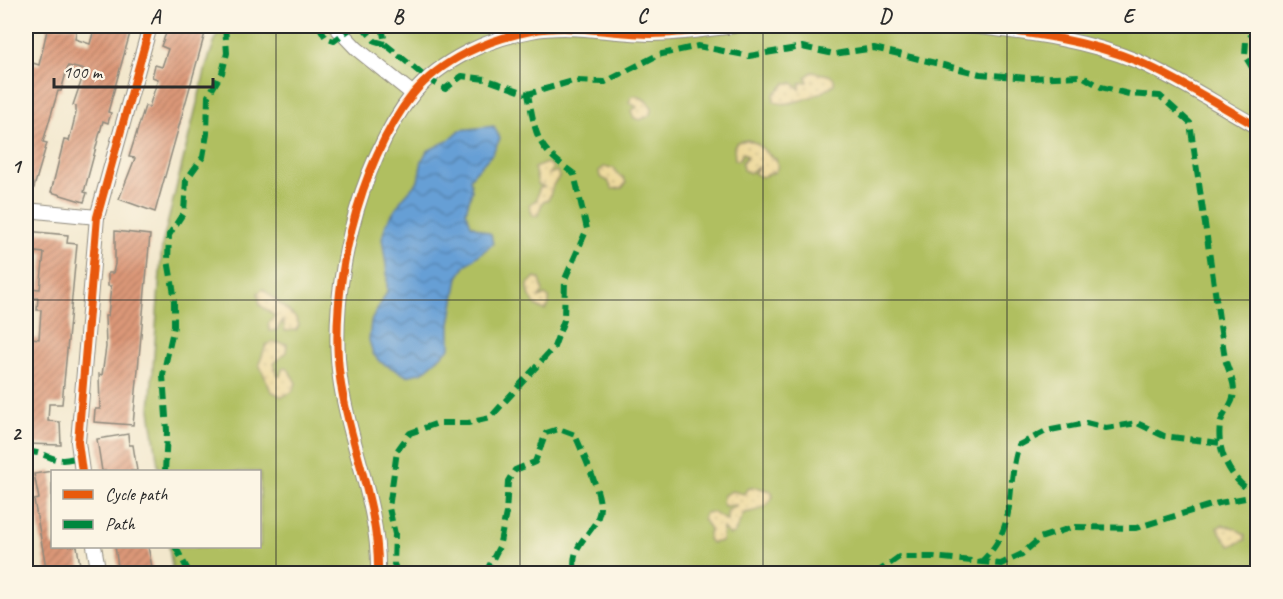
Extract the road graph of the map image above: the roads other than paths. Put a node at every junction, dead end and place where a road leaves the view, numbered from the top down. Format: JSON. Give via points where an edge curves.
{"nodes":[{"id":1,"x":150,"y":26,"type":"edge"},
{"id":2,"x":335,"y":26,"type":"edge"},
{"id":3,"x":734,"y":26,"type":"edge"},
{"id":4,"x":972,"y":26,"type":"edge"},
{"id":5,"x":413,"y":94,"type":"junction"},
{"id":6,"x":1257,"y":127,"type":"edge"},
{"id":7,"x":26,"y":210,"type":"edge"},
{"id":8,"x":97,"y":217,"type":"junction"},
{"id":9,"x":82,"y":470,"type":"edge"},
{"id":10,"x":94,"y":548,"type":"edge"},
{"id":11,"x":99,"y":573,"type":"edge"},
{"id":12,"x":378,"y":573,"type":"edge"}],
"edges":[{"from":1,"to":8,"type":"street"},
{"from":2,"to":5,"type":"street"},
{"from":3,"to":5,"type":"street","via":[[653,34],[570,27],[506,36],[460,57]]},
{"from":4,"to":6,"type":"street","via":[[1058,38],[1108,51],[1138,62]]},
{"from":5,"to":12,"type":"street","via":[[387,136],[365,187],[348,238],[339,287],[340,379],[376,525]]},
{"from":7,"to":8,"type":"street"},
{"from":8,"to":9,"type":"street","via":[[78,442]]},
{"from":10,"to":11,"type":"street"}]}
